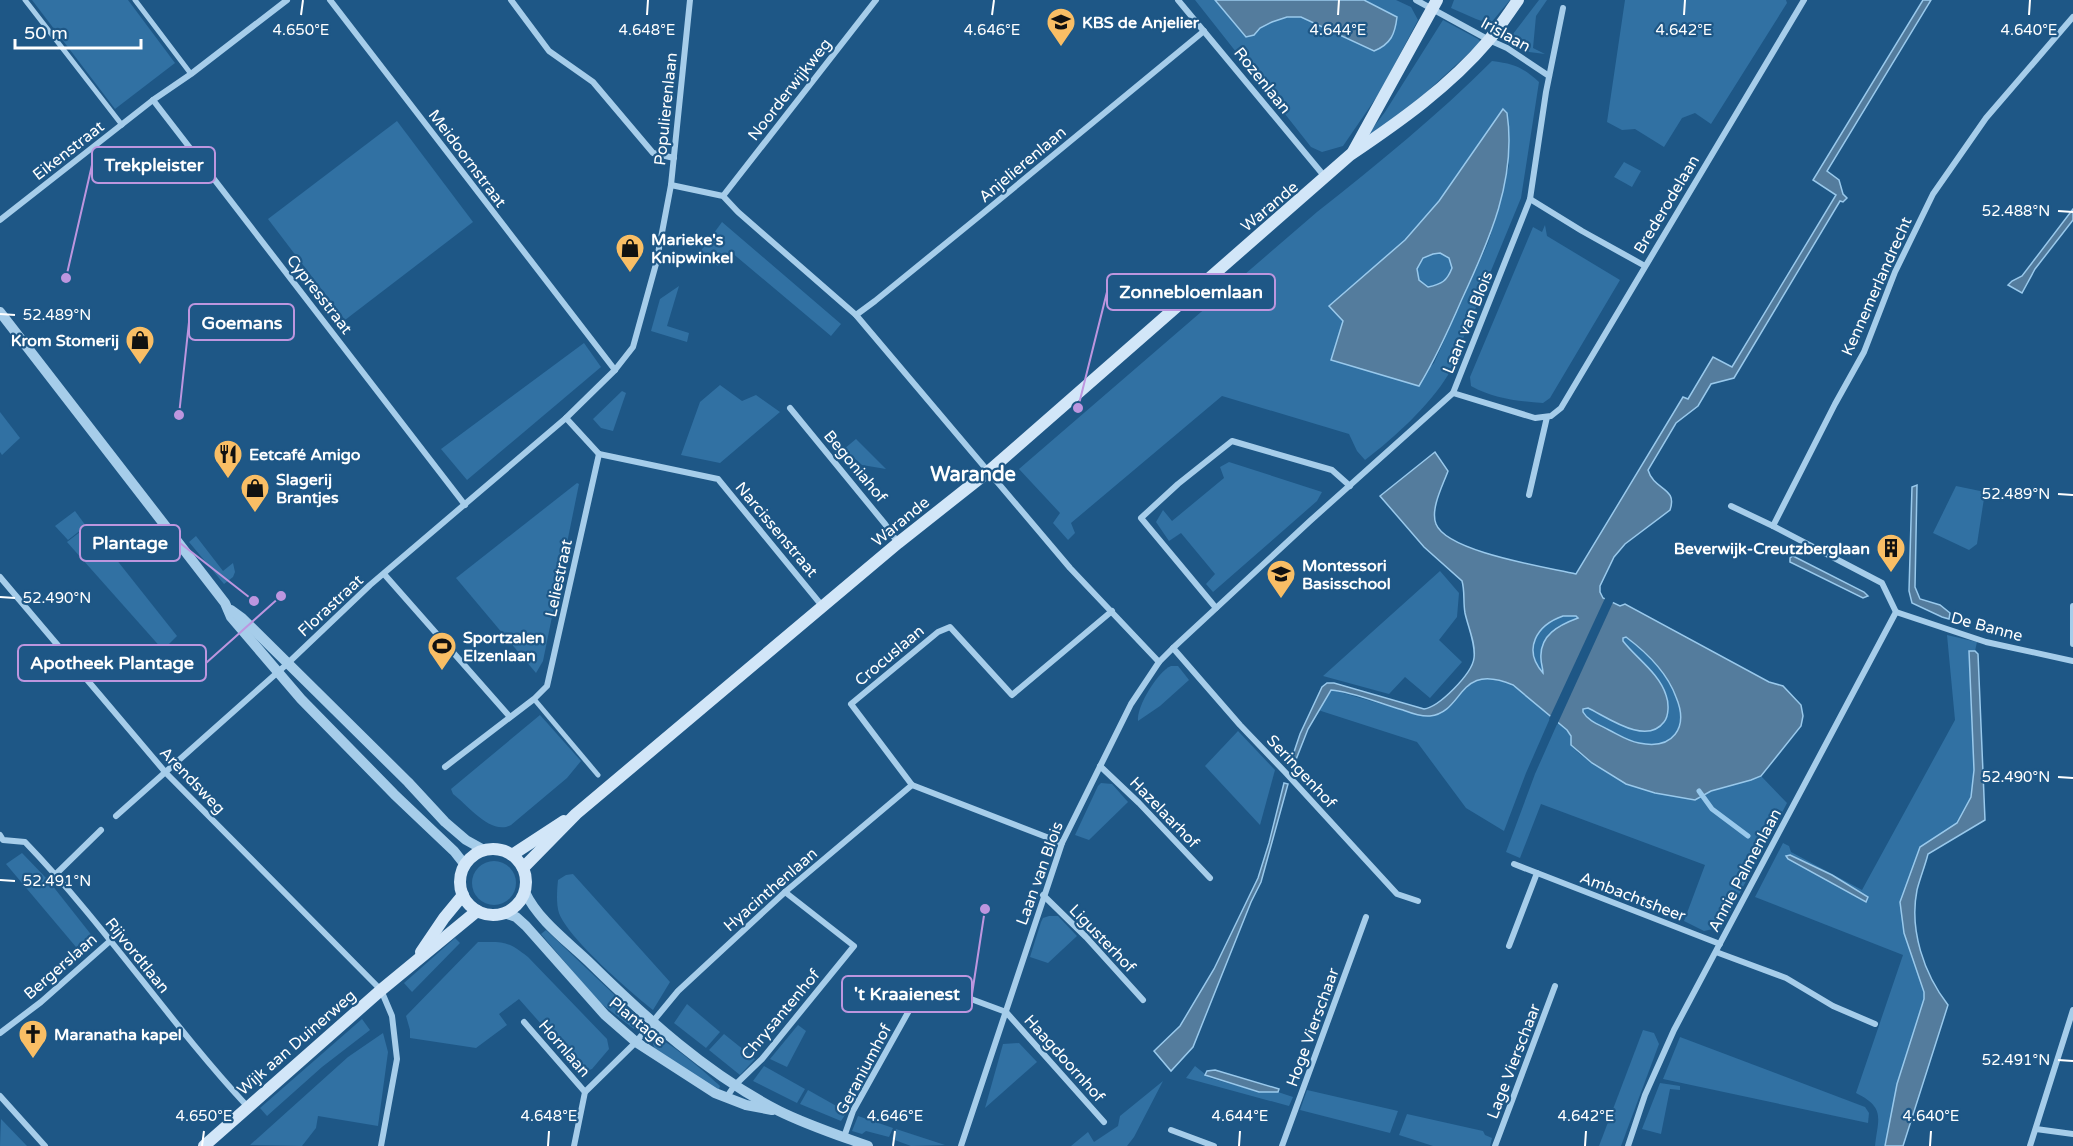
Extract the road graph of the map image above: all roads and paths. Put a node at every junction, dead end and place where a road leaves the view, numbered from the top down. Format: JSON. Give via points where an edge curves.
{"nodes":[{"id":1,"x":26,"y":0,"type":"edge"},
{"id":2,"x":135,"y":0,"type":"edge"},
{"id":3,"x":287,"y":0,"type":"edge"},
{"id":4,"x":330,"y":0,"type":"edge"},
{"id":5,"x":511,"y":0,"type":"edge"},
{"id":6,"x":690,"y":0,"type":"edge"},
{"id":7,"x":876,"y":0,"type":"edge"},
{"id":8,"x":1178,"y":0,"type":"edge"},
{"id":9,"x":1416,"y":0,"type":"edge"},
{"id":10,"x":1518,"y":0,"type":"edge"},
{"id":11,"x":1804,"y":0,"type":"edge"},
{"id":12,"x":1435,"y":5,"type":"edge"},
{"id":13,"x":1563,"y":8,"type":"dead end"},
{"id":14,"x":2073,"y":17,"type":"edge"},
{"id":15,"x":1204,"y":31,"type":"junction"},
{"id":16,"x":1489,"y":40,"type":"junction"},
{"id":17,"x":191,"y":74,"type":"junction"},
{"id":18,"x":1549,"y":76,"type":"junction"},
{"id":19,"x":153,"y":100,"type":"junction"},
{"id":20,"x":122,"y":125,"type":"junction"},
{"id":21,"x":1350,"y":155,"type":"junction"},
{"id":22,"x":674,"y":159,"type":"junction"},
{"id":23,"x":1326,"y":179,"type":"junction"},
{"id":24,"x":671,"y":185,"type":"junction"},
{"id":25,"x":723,"y":196,"type":"junction"},
{"id":26,"x":1530,"y":199,"type":"junction"},
{"id":27,"x":0,"y":209,"type":"edge"},
{"id":28,"x":3,"y":218,"type":"edge"},
{"id":29,"x":1645,"y":266,"type":"junction"},
{"id":30,"x":0,"y":312,"type":"edge"},
{"id":31,"x":856,"y":315,"type":"junction"},
{"id":32,"x":615,"y":370,"type":"junction"},
{"id":33,"x":1453,"y":393,"type":"junction"},
{"id":34,"x":790,"y":408,"type":"dead end"},
{"id":35,"x":1547,"y":417,"type":"junction"},
{"id":36,"x":566,"y":418,"type":"junction"},
{"id":37,"x":599,"y":454,"type":"junction"},
{"id":38,"x":989,"y":471,"type":"junction"},
{"id":39,"x":1350,"y":486,"type":"junction"},
{"id":40,"x":1529,"y":495,"type":"dead end"},
{"id":41,"x":465,"y":505,"type":"junction"},
{"id":42,"x":1731,"y":506,"type":"dead end"},
{"id":43,"x":1773,"y":526,"type":"junction"},
{"id":44,"x":898,"y":543,"type":"junction"},
{"id":45,"x":384,"y":574,"type":"junction"},
{"id":46,"x":0,"y":577,"type":"edge"},
{"id":47,"x":2073,"y":606,"type":"edge"},
{"id":48,"x":823,"y":607,"type":"junction"},
{"id":49,"x":1216,"y":608,"type":"junction"},
{"id":50,"x":1112,"y":611,"type":"junction"},
{"id":51,"x":1896,"y":612,"type":"junction"},
{"id":52,"x":2073,"y":644,"type":"edge"},
{"id":53,"x":1173,"y":648,"type":"junction"},
{"id":54,"x":2073,"y":661,"type":"edge"},
{"id":55,"x":1160,"y":662,"type":"junction"},
{"id":56,"x":279,"y":670,"type":"junction"},
{"id":57,"x":534,"y":699,"type":"junction"},
{"id":58,"x":510,"y":717,"type":"junction"},
{"id":59,"x":1100,"y":766,"type":"junction"},
{"id":60,"x":446,"y":767,"type":"dead end"},
{"id":61,"x":165,"y":773,"type":"junction"},
{"id":62,"x":598,"y":775,"type":"dead end"},
{"id":63,"x":912,"y":785,"type":"junction"},
{"id":64,"x":576,"y":814,"type":"junction"},
{"id":65,"x":116,"y":816,"type":"dead end"},
{"id":66,"x":101,"y":830,"type":"dead end"},
{"id":67,"x":1,"y":840,"type":"edge"},
{"id":68,"x":1062,"y":843,"type":"junction"},
{"id":69,"x":484,"y":850,"type":"junction"},
{"id":70,"x":512,"y":855,"type":"junction"},
{"id":71,"x":1514,"y":864,"type":"dead end"},
{"id":72,"x":465,"y":865,"type":"junction"},
{"id":73,"x":523,"y":868,"type":"junction"},
{"id":74,"x":1537,"y":873,"type":"junction"},
{"id":75,"x":56,"y":874,"type":"junction"},
{"id":76,"x":1210,"y":878,"type":"dead end"},
{"id":77,"x":525,"y":892,"type":"junction"},
{"id":78,"x":785,"y":892,"type":"junction"},
{"id":79,"x":463,"y":895,"type":"junction"},
{"id":80,"x":1043,"y":895,"type":"junction"},
{"id":81,"x":1418,"y":901,"type":"dead end"},
{"id":82,"x":477,"y":911,"type":"junction"},
{"id":83,"x":504,"y":913,"type":"junction"},
{"id":84,"x":1366,"y":917,"type":"dead end"},
{"id":85,"x":110,"y":941,"type":"junction"},
{"id":86,"x":1720,"y":944,"type":"junction"},
{"id":87,"x":1509,"y":946,"type":"dead end"},
{"id":88,"x":1716,"y":952,"type":"junction"},
{"id":89,"x":412,"y":964,"type":"junction"},
{"id":90,"x":1555,"y":986,"type":"dead end"},
{"id":91,"x":381,"y":990,"type":"junction"},
{"id":92,"x":1143,"y":1000,"type":"dead end"},
{"id":93,"x":2073,"y":1010,"type":"edge"},
{"id":94,"x":1006,"y":1012,"type":"junction"},
{"id":95,"x":653,"y":1021,"type":"junction"},
{"id":96,"x":524,"y":1022,"type":"dead end"},
{"id":97,"x":1875,"y":1024,"type":"dead end"},
{"id":98,"x":0,"y":1034,"type":"edge"},
{"id":99,"x":636,"y":1042,"type":"junction"},
{"id":100,"x":735,"y":1085,"type":"junction"},
{"id":101,"x":585,"y":1092,"type":"junction"},
{"id":102,"x":1,"y":1098,"type":"edge"},
{"id":103,"x":726,"y":1098,"type":"junction"},
{"id":104,"x":247,"y":1106,"type":"junction"},
{"id":105,"x":781,"y":1112,"type":"junction"},
{"id":106,"x":1104,"y":1122,"type":"dead end"},
{"id":107,"x":2036,"y":1128,"type":"junction"},
{"id":108,"x":1171,"y":1130,"type":"dead end"},
{"id":109,"x":2073,"y":1134,"type":"edge"},
{"id":110,"x":844,"y":1137,"type":"junction"},
{"id":111,"x":45,"y":1146,"type":"edge"},
{"id":112,"x":204,"y":1146,"type":"edge"},
{"id":113,"x":381,"y":1146,"type":"edge"},
{"id":114,"x":574,"y":1146,"type":"edge"},
{"id":115,"x":868,"y":1146,"type":"edge"},
{"id":116,"x":961,"y":1146,"type":"edge"},
{"id":117,"x":1214,"y":1146,"type":"edge"},
{"id":118,"x":1282,"y":1146,"type":"edge"},
{"id":119,"x":1496,"y":1146,"type":"edge"},
{"id":120,"x":1628,"y":1146,"type":"edge"},
{"id":121,"x":2030,"y":1146,"type":"edge"}],
"edges":[{"from":1,"to":20,"type":"street"},
{"from":2,"to":17,"type":"street"},
{"from":3,"to":17,"type":"street","name":"Eikenstraat"},
{"from":4,"to":32,"type":"street","name":"Meidoornstraat"},
{"from":5,"to":22,"type":"street","via":[[549,51],[593,82],[653,153]]},
{"from":6,"to":22,"type":"street","name":"Populierenlaan"},
{"from":7,"to":25,"type":"street","name":"Noorderwijkweg"},
{"from":8,"to":15,"type":"street","name":"Rozenlaan"},
{"from":9,"to":12,"type":"street","name":"Irislaan"},
{"from":10,"to":16,"type":"main road","name":"Warande"},
{"from":11,"to":29,"type":"street","name":"Brederodelaan"},
{"from":12,"to":16,"type":"street","name":"Irislaan"},
{"from":12,"to":21,"type":"main road","name":"Warande"},
{"from":13,"to":18,"type":"street","name":"Laan van Blois"},
{"from":14,"to":43,"type":"street","name":"Kennemerlandrecht","via":[[1986,118],[1933,194],[1895,272],[1864,352]]},
{"from":15,"to":23,"type":"street","name":"Rozenlaan"},
{"from":15,"to":31,"type":"street","name":"Anjelierenlaan"},
{"from":16,"to":18,"type":"street","name":"Irislaan"},
{"from":16,"to":21,"type":"main road","name":"Warande","via":[[1393,126]]},
{"from":17,"to":19,"type":"street","name":"Eikenstraat"},
{"from":18,"to":26,"type":"street","name":"Laan van Blois"},
{"from":19,"to":20,"type":"street","name":"Eikenstraat"},
{"from":19,"to":41,"type":"street","name":"Cypresstraat"},
{"from":20,"to":28,"type":"street","name":"Eikenstraat"},
{"from":21,"to":23,"type":"main road","name":"Warande"},
{"from":22,"to":24,"type":"street","name":"Populierenlaan"},
{"from":23,"to":38,"type":"main road","name":"Warande"},
{"from":24,"to":25,"type":"street"},
{"from":24,"to":32,"type":"street","name":"Florastraat","via":[[656,264],[633,346]]},
{"from":25,"to":31,"type":"street"},
{"from":26,"to":29,"type":"street"},
{"from":26,"to":33,"type":"street","name":"Laan van Blois"},
{"from":27,"to":28,"type":"street"},
{"from":29,"to":35,"type":"street","name":"Brederodelaan","via":[[1561,408]]},
{"from":30,"to":56,"type":"street","via":[[228,608],[231,617]]},
{"from":31,"to":38,"type":"street"},
{"from":32,"to":36,"type":"street","name":"Florastraat"},
{"from":33,"to":35,"type":"street","via":[[1536,418]]},
{"from":33,"to":39,"type":"street","name":"Laan van Blois"},
{"from":34,"to":44,"type":"street","name":"Begoniahof"},
{"from":35,"to":40,"type":"street"},
{"from":36,"to":37,"type":"street"},
{"from":36,"to":41,"type":"street","name":"Florastraat"},
{"from":37,"to":48,"type":"street","name":"Narcissenstraat","via":[[718,479]]},
{"from":37,"to":57,"type":"street","name":"Leliestraat","via":[[547,686]]},
{"from":38,"to":44,"type":"main road","name":"Warande"},
{"from":38,"to":50,"type":"street","via":[[1070,568]]},
{"from":39,"to":49,"type":"street","name":"Laan van Blois"},
{"from":39,"to":49,"type":"street","via":[[1332,470],[1232,441],[1178,484],[1141,518]]},
{"from":41,"to":45,"type":"street","name":"Florastraat"},
{"from":42,"to":43,"type":"street"},
{"from":43,"to":51,"type":"street","via":[[1882,583]]},
{"from":44,"to":48,"type":"main road","name":"Warande"},
{"from":45,"to":56,"type":"street","name":"Florastraat"},
{"from":45,"to":58,"type":"street"},
{"from":46,"to":61,"type":"street","name":"Arendsweg"},
{"from":47,"to":52,"type":"street"},
{"from":48,"to":64,"type":"main road","name":"Warande"},
{"from":49,"to":53,"type":"street","name":"Laan van Blois"},
{"from":50,"to":55,"type":"street"},
{"from":50,"to":63,"type":"street","name":"Crocuslaan","via":[[1012,695],[950,627],[938,632],[851,704]]},
{"from":51,"to":54,"type":"street","name":"De Banne","via":[[1986,642]]},
{"from":51,"to":86,"type":"street","name":"Annie Palmenlaan"},
{"from":53,"to":55,"type":"street","name":"Laan van Blois"},
{"from":53,"to":81,"type":"street","name":"Seringenhof","via":[[1396,894]]},
{"from":55,"to":59,"type":"street","name":"Laan van Blois","via":[[1131,704]]},
{"from":56,"to":61,"type":"street","name":"Florastraat"},
{"from":56,"to":69,"type":"street","via":[[408,782],[445,822]]},
{"from":56,"to":72,"type":"street","via":[[309,706]]},
{"from":57,"to":58,"type":"street","name":"Leliestraat"},
{"from":57,"to":62,"type":"street"},
{"from":58,"to":60,"type":"street","name":"Leliestraat"},
{"from":59,"to":68,"type":"street","name":"Laan van Blois"},
{"from":59,"to":76,"type":"street","name":"Hazelaarhof"},
{"from":61,"to":65,"type":"street","name":"Florastraat"},
{"from":61,"to":91,"type":"street","name":"Arendsweg"},
{"from":63,"to":68,"type":"street"},
{"from":63,"to":78,"type":"street","name":"Hyacinthenlaan"},
{"from":64,"to":70,"type":"main road","name":"Warande"},
{"from":64,"to":73,"type":"main road","name":"Warande"},
{"from":66,"to":75,"type":"street"},
{"from":67,"to":75,"type":"street","name":"Rijvordtlaan","via":[[25,842]]},
{"from":68,"to":80,"type":"street","name":"Laan van Blois"},
{"from":69,"to":70,"type":"main road","via":[[498,849]]},
{"from":69,"to":72,"type":"main road"},
{"from":70,"to":73,"type":"main road"},
{"from":71,"to":74,"type":"street","name":"Ambachtsheer"},
{"from":72,"to":79,"type":"main road","via":[[460,885]]},
{"from":73,"to":77,"type":"main road"},
{"from":74,"to":86,"type":"street","name":"Ambachtsheer"},
{"from":74,"to":87,"type":"street"},
{"from":75,"to":85,"type":"street","name":"Rijvordtlaan"},
{"from":77,"to":83,"type":"main road"},
{"from":77,"to":95,"type":"street","name":"Plantage","via":[[545,920]]},
{"from":78,"to":95,"type":"street","name":"Hyacinthenlaan","via":[[678,991]]},
{"from":78,"to":100,"type":"street","name":"Chrysantenhof","via":[[854,946],[762,1059]]},
{"from":79,"to":82,"type":"main road"},
{"from":79,"to":89,"type":"main road","name":"Wijk aan Duinerweg"},
{"from":80,"to":92,"type":"street","name":"Ligusterhof"},
{"from":80,"to":94,"type":"street","name":"Laan van Blois"},
{"from":82,"to":83,"type":"main road"},
{"from":82,"to":89,"type":"main road","name":"Wijk aan Duinerweg"},
{"from":83,"to":99,"type":"street","name":"Plantage","via":[[526,926],[605,1016]]},
{"from":84,"to":118,"type":"street","name":"Hoge Vierschaar"},
{"from":85,"to":98,"type":"street","name":"Bergerslaan"},
{"from":85,"to":104,"type":"street","name":"Rijvordtlaan"},
{"from":86,"to":88,"type":"street","name":"Annie Palmenlaan"},
{"from":88,"to":97,"type":"street","via":[[1786,978],[1833,1006]]},
{"from":88,"to":120,"type":"street","name":"Annie Palmenlaan","via":[[1674,1030]]},
{"from":89,"to":91,"type":"main road","name":"Wijk aan Duinerweg"},
{"from":90,"to":119,"type":"street","name":"Lage Vierschaar"},
{"from":91,"to":104,"type":"main road","name":"Wijk aan Duinerweg"},
{"from":91,"to":113,"type":"street","via":[[392,1016],[397,1059]]},
{"from":93,"to":107,"type":"street"},
{"from":94,"to":106,"type":"street","name":"Haagdoornhof"},
{"from":94,"to":110,"type":"street","name":"Geraniumhof","via":[[925,982],[853,1111]]},
{"from":94,"to":116,"type":"street","name":"Laan van Blois"},
{"from":95,"to":99,"type":"street","name":"Hornlaan"},
{"from":95,"to":100,"type":"street","name":"Plantage","via":[[682,1048]]},
{"from":96,"to":101,"type":"street","name":"Hornlaan"},
{"from":99,"to":101,"type":"street","name":"Hornlaan"},
{"from":99,"to":103,"type":"street","name":"Plantage"},
{"from":100,"to":103,"type":"street","name":"Chrysantenhof"},
{"from":100,"to":105,"type":"street","name":"Plantage"},
{"from":101,"to":114,"type":"street","name":"Hornlaan"},
{"from":102,"to":111,"type":"street"},
{"from":103,"to":105,"type":"street","name":"Plantage"},
{"from":104,"to":112,"type":"main road","name":"Wijk aan Duinerweg"},
{"from":105,"to":110,"type":"street","name":"Plantage"},
{"from":107,"to":109,"type":"street"},
{"from":107,"to":121,"type":"street"},
{"from":108,"to":117,"type":"street"},
{"from":110,"to":115,"type":"street","name":"Plantage"}]}
